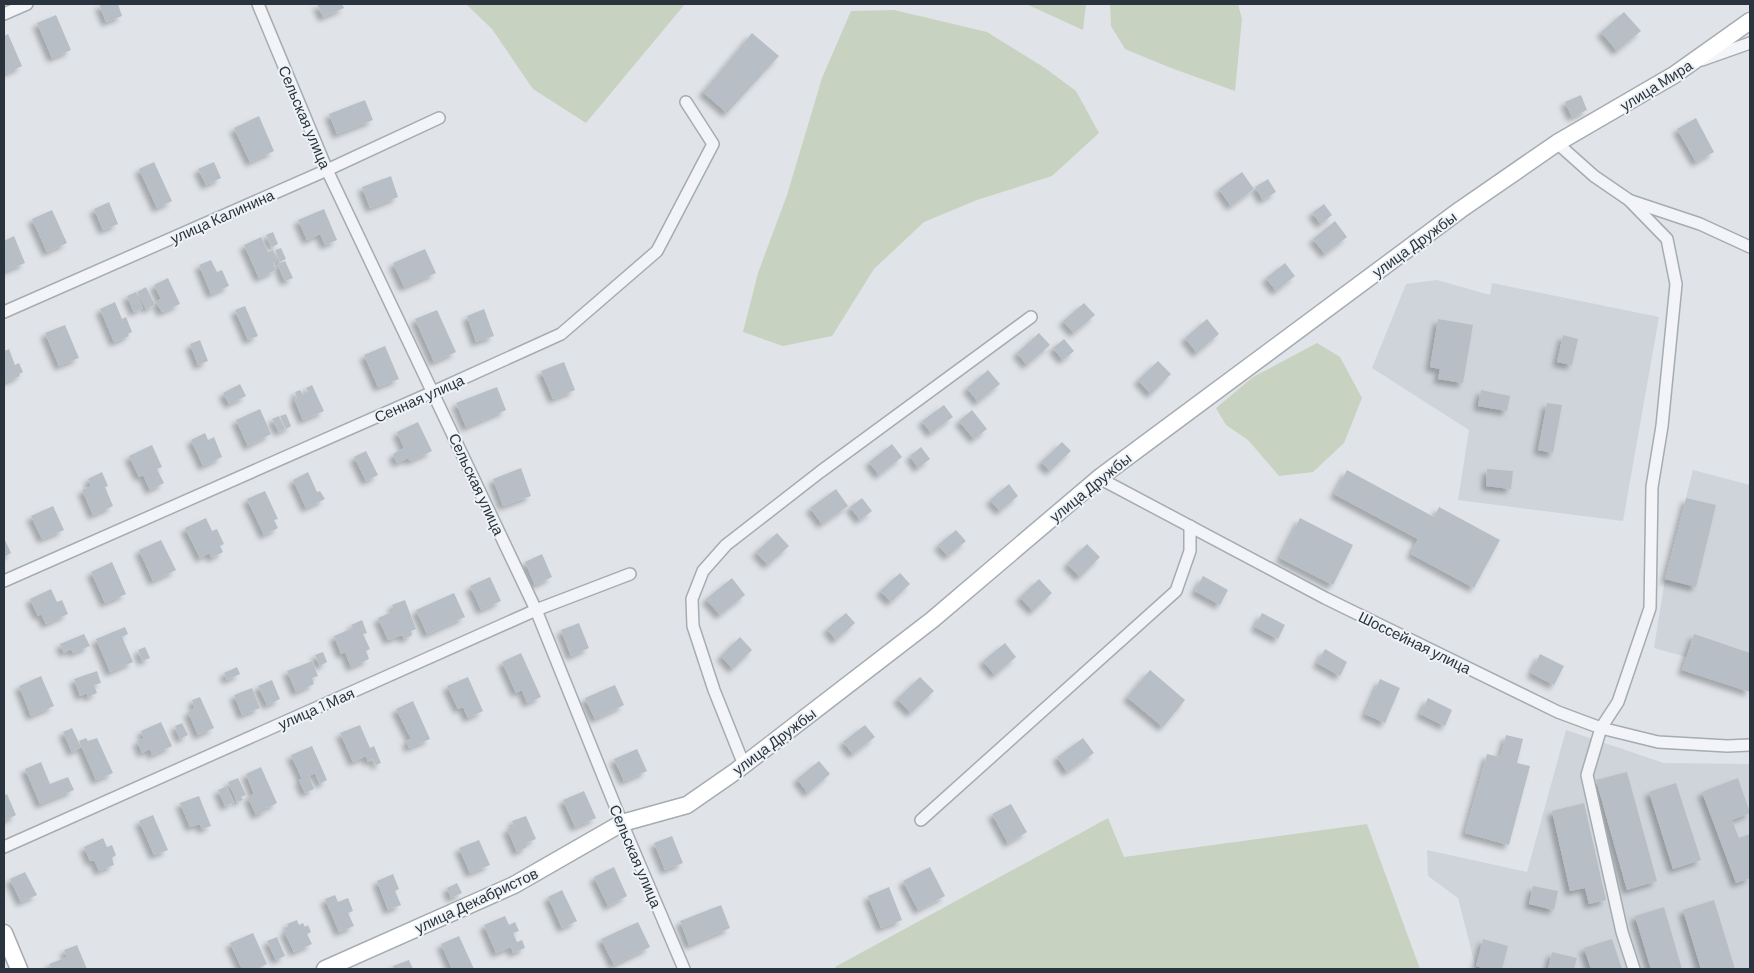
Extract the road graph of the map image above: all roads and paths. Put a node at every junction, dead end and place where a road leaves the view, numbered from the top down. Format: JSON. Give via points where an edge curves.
{"nodes":[{"id":1,"x":27,"y":4,"type":"edge"},
{"id":2,"x":258,"y":4,"type":"edge"},
{"id":3,"x":4,"y":14,"type":"edge"},
{"id":4,"x":1750,"y":21,"type":"edge"},
{"id":5,"x":1750,"y":43,"type":"edge"},
{"id":6,"x":1690,"y":64,"type":"junction"},
{"id":7,"x":686,"y":102,"type":"dead end"},
{"id":8,"x":439,"y":118,"type":"dead end"},
{"id":9,"x":1558,"y":143,"type":"junction"},
{"id":10,"x":327,"y":170,"type":"junction"},
{"id":11,"x":1629,"y":200,"type":"junction"},
{"id":12,"x":1750,"y":246,"type":"edge"},
{"id":13,"x":4,"y":312,"type":"edge"},
{"id":14,"x":1031,"y":317,"type":"dead end"},
{"id":15,"x":433,"y":392,"type":"junction"},
{"id":16,"x":1099,"y":478,"type":"junction"},
{"id":17,"x":1190,"y":526,"type":"junction"},
{"id":18,"x":630,"y":574,"type":"dead end"},
{"id":19,"x":4,"y":581,"type":"edge"},
{"id":20,"x":536,"y":610,"type":"junction"},
{"id":21,"x":1601,"y":728,"type":"junction"},
{"id":22,"x":1750,"y":745,"type":"edge"},
{"id":23,"x":744,"y":765,"type":"junction"},
{"id":24,"x":921,"y":820,"type":"dead end"},
{"id":25,"x":622,"y":823,"type":"junction"},
{"id":26,"x":4,"y":846,"type":"edge"},
{"id":27,"x":4,"y":932,"type":"edge"},
{"id":28,"x":19,"y":969,"type":"edge"},
{"id":29,"x":326,"y":969,"type":"edge"},
{"id":30,"x":684,"y":969,"type":"edge"},
{"id":31,"x":1634,"y":969,"type":"edge"}],
"edges":[{"from":1,"to":3,"type":"street"},
{"from":2,"to":10,"type":"street","name":"Сельская улица"},
{"from":4,"to":6,"type":"street","name":"улица Мира"},
{"from":5,"to":6,"type":"street"},
{"from":6,"to":9,"type":"street","name":"улица Мира"},
{"from":7,"to":15,"type":"street","name":"Сенная улица","via":[[713,144],[657,251],[561,334]]},
{"from":8,"to":10,"type":"street","name":"улица Калинина"},
{"from":9,"to":11,"type":"street","via":[[1594,176]]},
{"from":9,"to":16,"type":"street","name":"улица Дружбы","via":[[1460,210]]},
{"from":10,"to":13,"type":"street","name":"улица Калинина"},
{"from":10,"to":15,"type":"street","name":"Сельская улица"},
{"from":11,"to":12,"type":"street","via":[[1700,224]]},
{"from":11,"to":21,"type":"street","via":[[1667,239],[1676,284],[1662,426],[1652,487],[1650,608],[1618,702]]},
{"from":14,"to":23,"type":"street","via":[[726,544],[703,571],[692,598],[693,626]]},
{"from":15,"to":19,"type":"street","name":"Сенная улица"},
{"from":15,"to":20,"type":"street","name":"Сельская улица"},
{"from":16,"to":17,"type":"street","name":"Шоссейная улица"},
{"from":16,"to":23,"type":"street","name":"улица Дружбы","via":[[932,620]]},
{"from":17,"to":21,"type":"street","name":"Шоссейная улица","via":[[1334,603],[1558,712]]},
{"from":17,"to":24,"type":"street","via":[[1190,551],[1176,591]]},
{"from":18,"to":20,"type":"street","name":"улица 1 Мая"},
{"from":20,"to":25,"type":"street","name":"Сельская улица"},
{"from":20,"to":26,"type":"street","name":"улица 1 Мая"},
{"from":21,"to":22,"type":"street","name":"Шоссейная улица","via":[[1658,742]]},
{"from":21,"to":31,"type":"street","via":[[1587,775],[1622,932]]},
{"from":23,"to":25,"type":"street","name":"улица Дружбы","via":[[687,805]]},
{"from":25,"to":29,"type":"street","name":"улица Декабристов","via":[[514,885]]},
{"from":25,"to":30,"type":"street","name":"Сельская улица"},
{"from":27,"to":28,"type":"street"}]}
